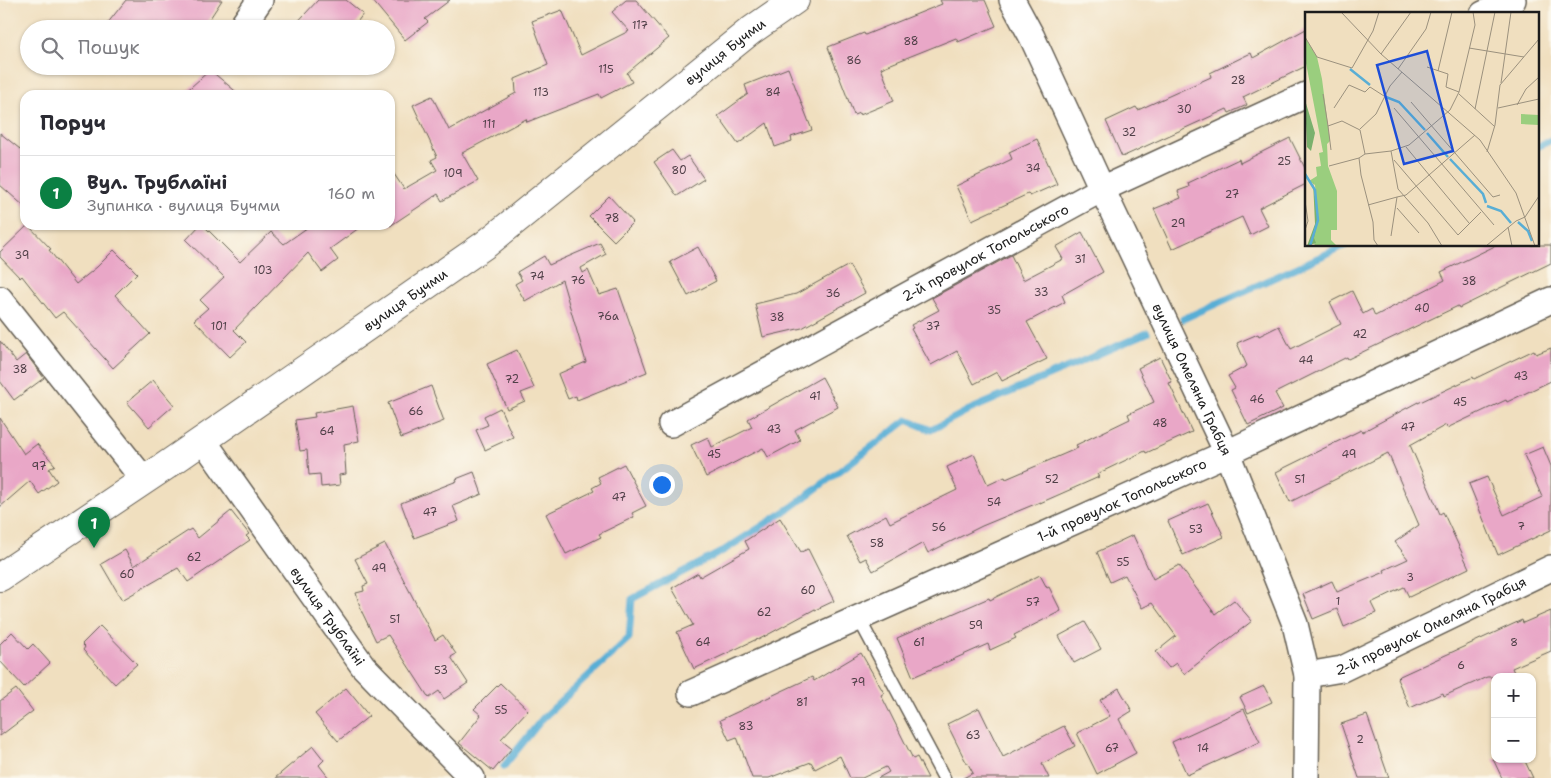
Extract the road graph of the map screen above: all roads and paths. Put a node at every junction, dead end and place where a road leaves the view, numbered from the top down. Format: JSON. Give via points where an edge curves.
{"nodes":[{"id":1,"x":260,"y":0,"type":"edge"},
{"id":2,"x":795,"y":0,"type":"edge"},
{"id":3,"x":1012,"y":0,"type":"edge"},
{"id":4,"x":1513,"y":0,"type":"edge"},
{"id":5,"x":1487,"y":12,"type":"edge"},
{"id":6,"x":246,"y":20,"type":"edge"},
{"id":7,"x":1305,"y":95,"type":"edge"},
{"id":8,"x":1102,"y":189,"type":"junction"},
{"id":9,"x":0,"y":299,"type":"edge"},
{"id":10,"x":1551,"y":300,"type":"edge"},
{"id":11,"x":672,"y":424,"type":"dead end"},
{"id":12,"x":203,"y":440,"type":"junction"},
{"id":13,"x":1227,"y":453,"type":"junction"},
{"id":14,"x":144,"y":480,"type":"junction"},
{"id":15,"x":1551,"y":568,"type":"edge"},
{"id":16,"x":0,"y":577,"type":"edge"},
{"id":17,"x":858,"y":617,"type":"junction"},
{"id":18,"x":1307,"y":675,"type":"junction"},
{"id":19,"x":691,"y":693,"type":"dead end"},
{"id":20,"x":472,"y":778,"type":"edge"},
{"id":21,"x":944,"y":778,"type":"edge"},
{"id":22,"x":1306,"y":778,"type":"edge"}],
"edges":[{"from":1,"to":6,"type":"street"},
{"from":2,"to":12,"type":"street","name":"вулиця Бучми","via":[[749,32],[486,244]]},
{"from":3,"to":8,"type":"street","name":"вулиця Омеляна Грабця"},
{"from":4,"to":5,"type":"street"},
{"from":7,"to":8,"type":"street","name":"2-й провулок Топольського"},
{"from":8,"to":11,"type":"street","name":"2-й провулок Топольського"},
{"from":8,"to":13,"type":"street","name":"вулиця Омеляна Грабця"},
{"from":9,"to":14,"type":"street"},
{"from":10,"to":13,"type":"street","name":"1-й провулок Топольського"},
{"from":12,"to":14,"type":"street","name":"вулиця Бучми"},
{"from":12,"to":20,"type":"street","name":"вулиця Трублаїні","via":[[363,666]]},
{"from":13,"to":17,"type":"street","name":"1-й провулок Топольського"},
{"from":13,"to":18,"type":"street","name":"вулиця Омеляна Грабця","via":[[1294,624]]},
{"from":14,"to":16,"type":"street","name":"вулиця Бучми"},
{"from":15,"to":18,"type":"street","name":"2-й провулок Омеляна Грабця","via":[[1342,669]]},
{"from":17,"to":19,"type":"street","name":"1-й провулок Топольського"},
{"from":17,"to":21,"type":"lane"},
{"from":18,"to":22,"type":"street","name":"вулиця Омеляна Грабця"}]}
